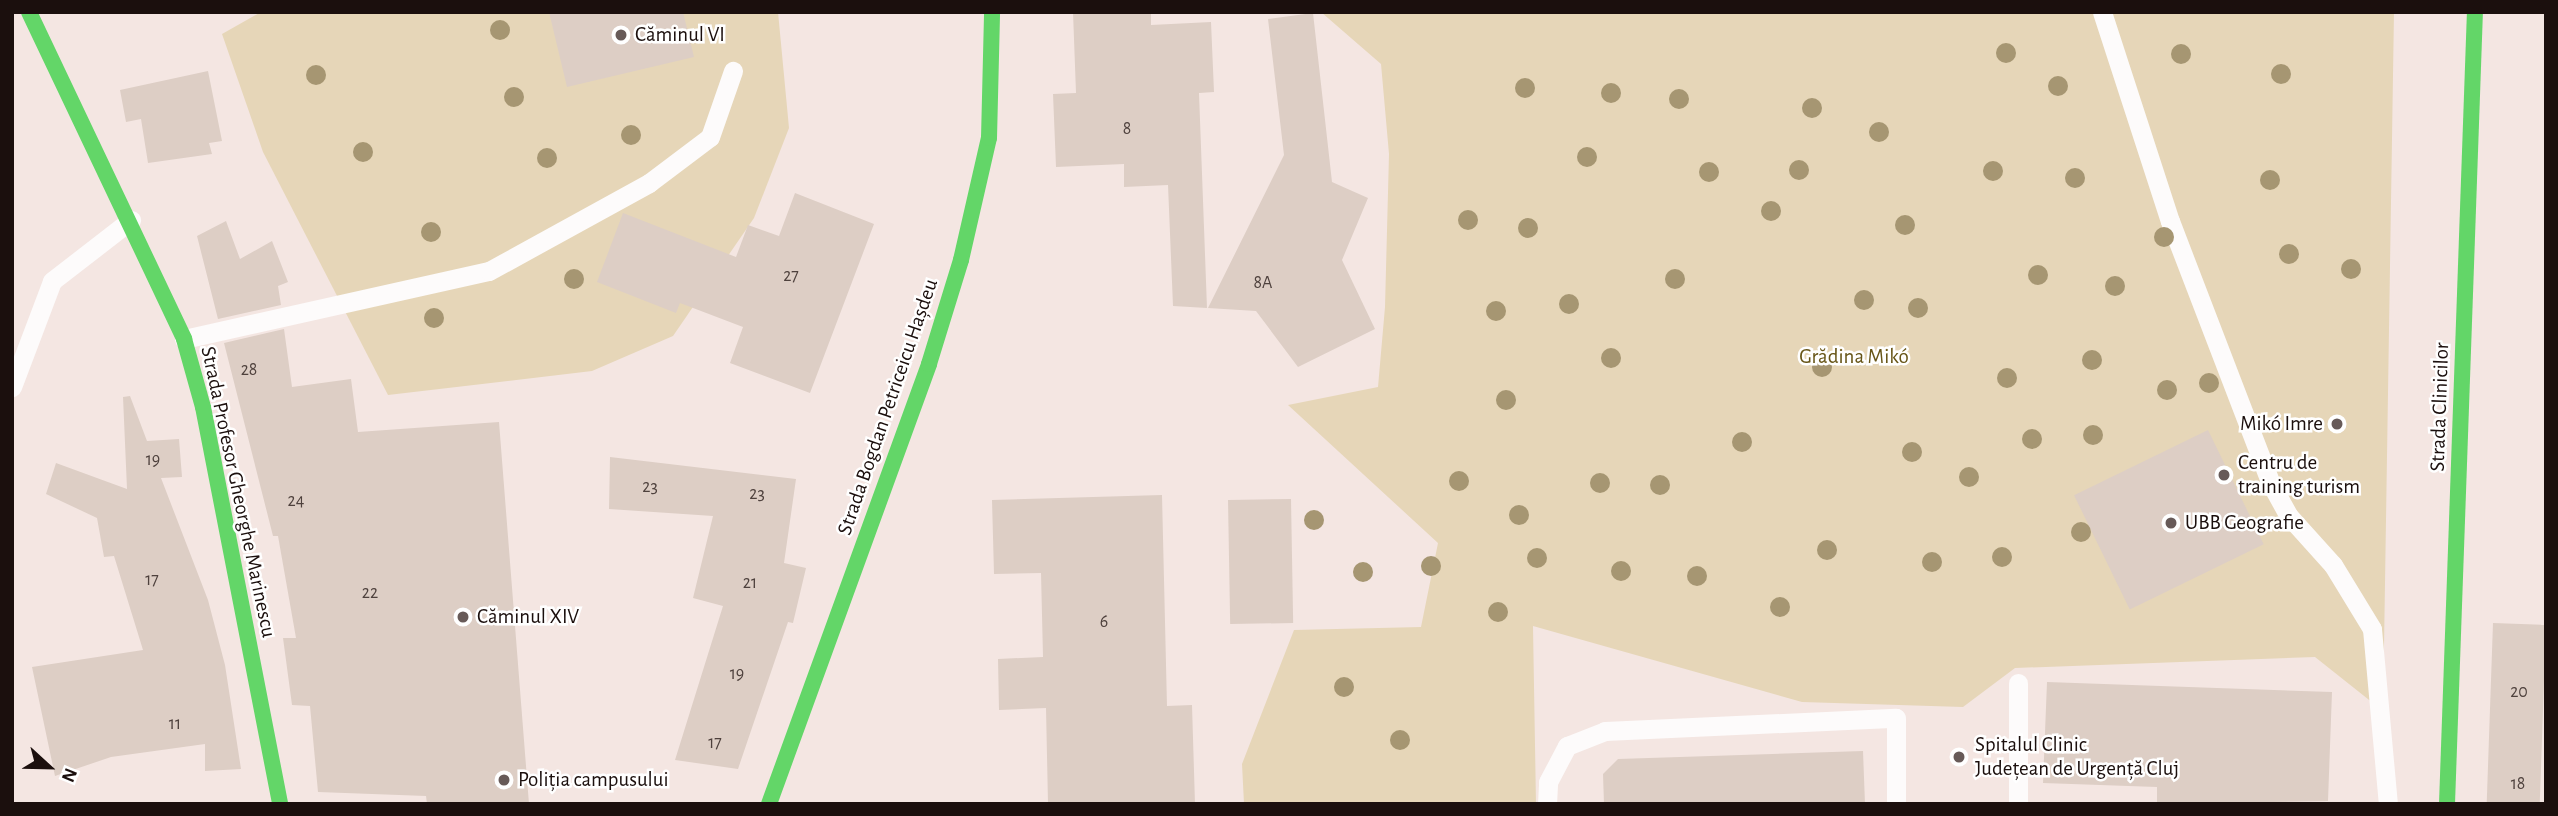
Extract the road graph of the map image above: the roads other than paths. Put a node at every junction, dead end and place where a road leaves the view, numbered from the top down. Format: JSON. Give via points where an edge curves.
{"nodes":[{"id":1,"x":29,"y":12,"type":"edge"},
{"id":2,"x":992,"y":12,"type":"edge"},
{"id":3,"x":2102,"y":12,"type":"edge"},
{"id":4,"x":2475,"y":12,"type":"edge"},
{"id":5,"x":733,"y":71,"type":"dead end"},
{"id":6,"x":131,"y":220,"type":"junction"},
{"id":7,"x":184,"y":339,"type":"junction"},
{"id":8,"x":12,"y":387,"type":"edge"},
{"id":9,"x":2018,"y":683,"type":"dead end"},
{"id":10,"x":280,"y":804,"type":"edge"},
{"id":11,"x":769,"y":804,"type":"edge"},
{"id":12,"x":1547,"y":804,"type":"edge"},
{"id":13,"x":1896,"y":804,"type":"edge"},
{"id":14,"x":2018,"y":804,"type":"edge"},
{"id":15,"x":2388,"y":804,"type":"edge"},
{"id":16,"x":2447,"y":804,"type":"edge"}],
"edges":[{"from":1,"to":6,"type":"street","name":"Strada Profesor Gheorghe Marinescu"},
{"from":2,"to":11,"type":"street","name":"Strada Bogdan Petriceicu Hașdeu","via":[[989,138],[961,260],[929,364]]},
{"from":3,"to":15,"type":"lane","via":[[2170,221],[2270,484],[2287,515],[2333,565],[2372,629]]},
{"from":4,"to":16,"type":"street","name":"Strada Clinicilor"},
{"from":5,"to":7,"type":"lane","via":[[710,137],[649,183],[489,271]]},
{"from":6,"to":7,"type":"street","name":"Strada Profesor Gheorghe Marinescu"},
{"from":6,"to":8,"type":"lane","via":[[52,281]]},
{"from":7,"to":10,"type":"street","name":"Strada Profesor Gheorghe Marinescu","via":[[203,407]]},
{"from":9,"to":14,"type":"lane"},
{"from":12,"to":13,"type":"lane","via":[[1548,782],[1567,746],[1605,731],[1896,718]]}]}
